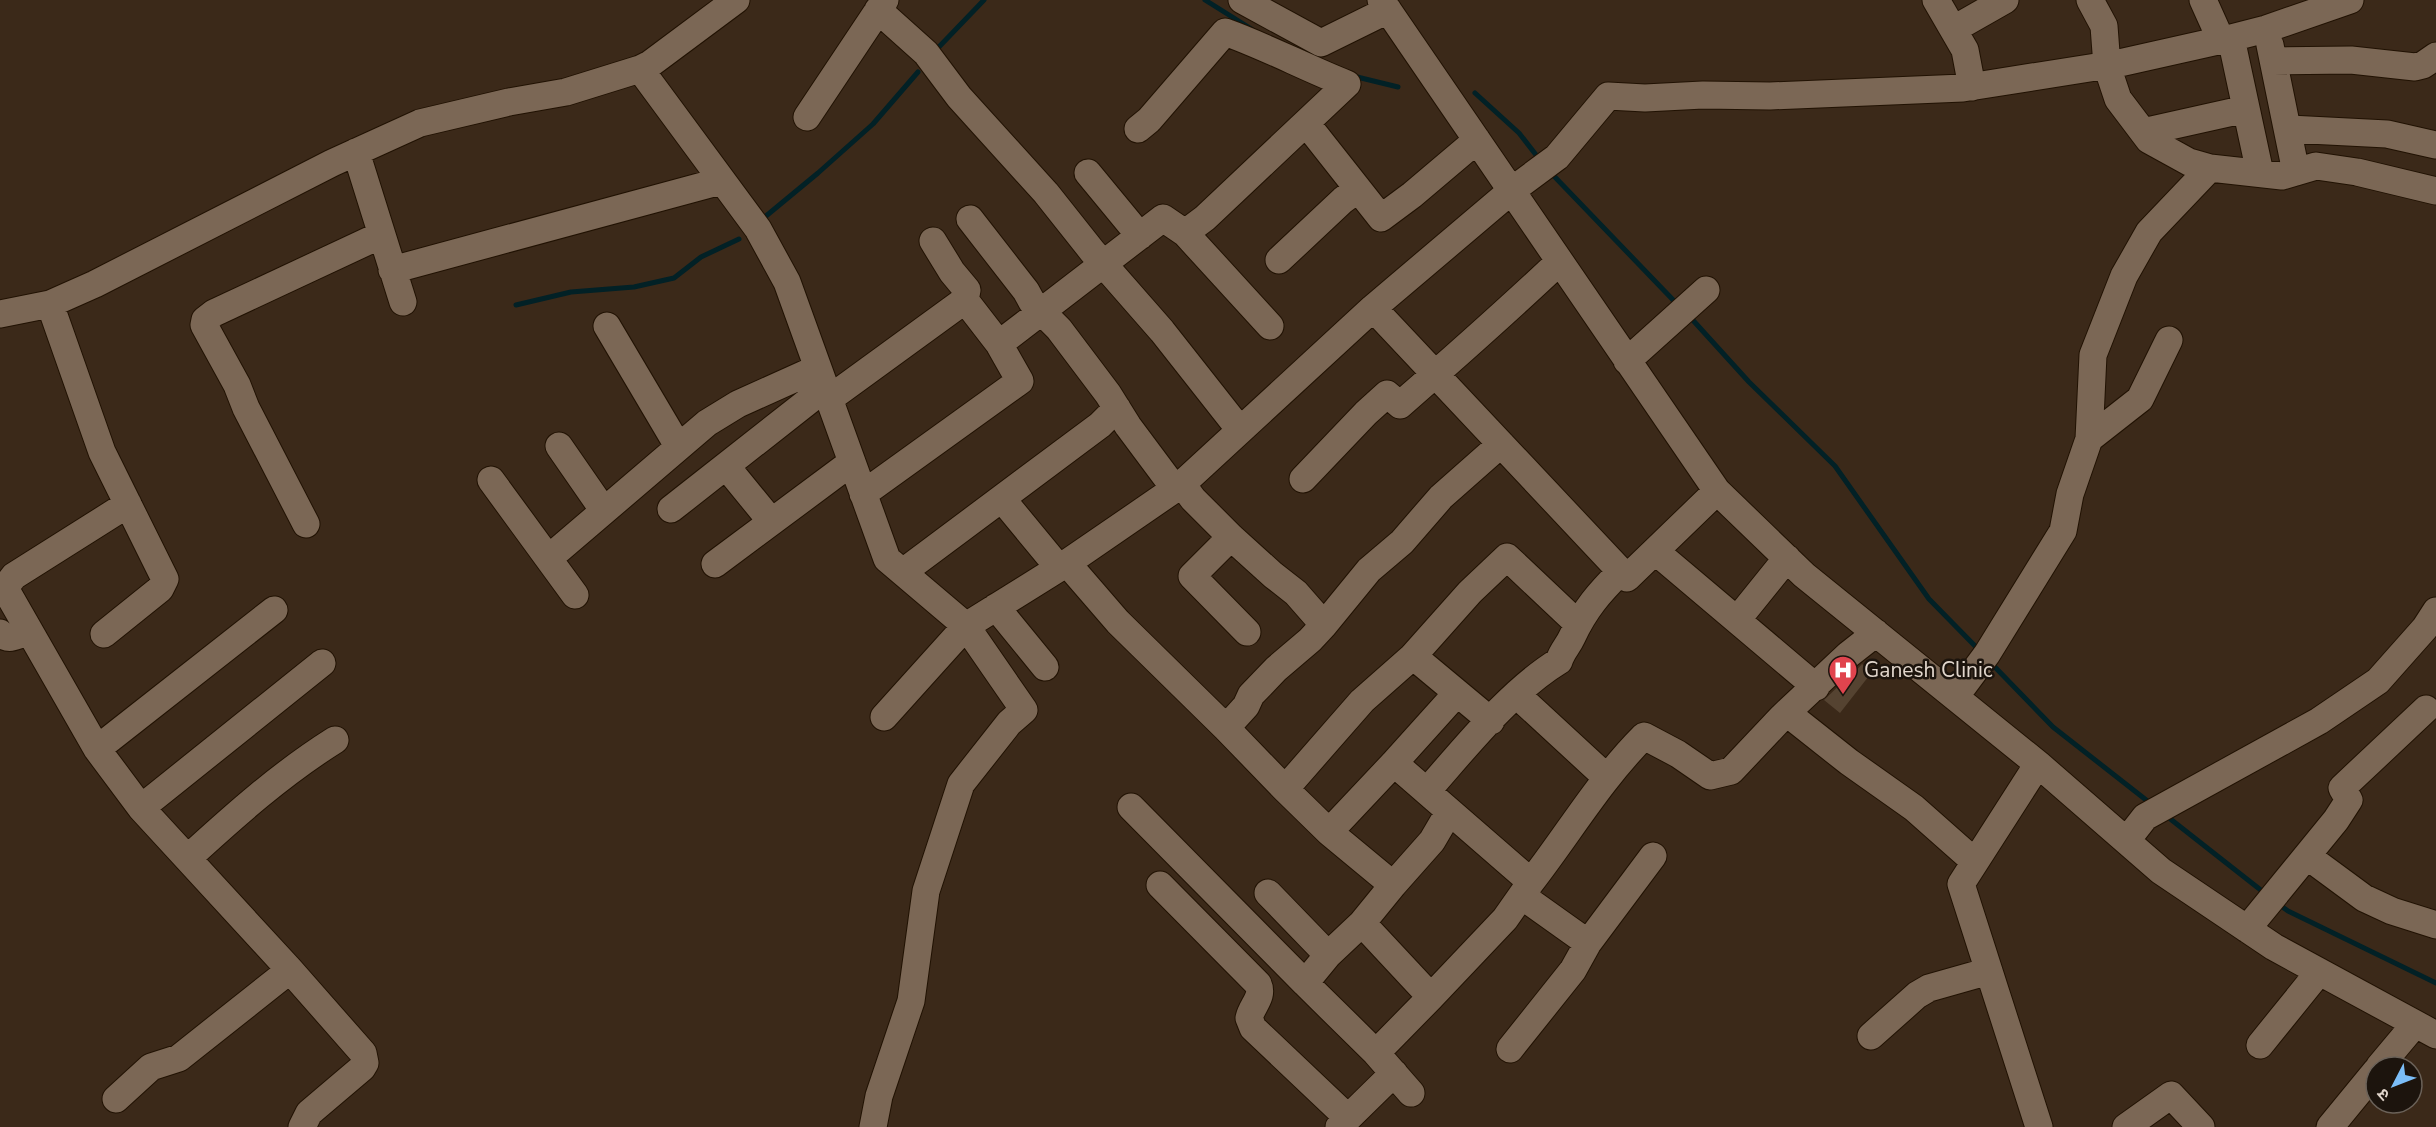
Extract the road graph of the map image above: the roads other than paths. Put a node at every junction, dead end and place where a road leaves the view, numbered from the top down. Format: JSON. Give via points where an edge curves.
{"nodes":[{"id":1,"x":736,"y":0,"type":"edge"},
{"id":2,"x":1242,"y":0,"type":"edge"},
{"id":3,"x":1936,"y":0,"type":"edge"},
{"id":4,"x":2005,"y":0,"type":"edge"},
{"id":5,"x":2090,"y":0,"type":"edge"},
{"id":6,"x":2203,"y":0,"type":"edge"},
{"id":7,"x":2350,"y":0,"type":"edge"},
{"id":8,"x":882,"y":5,"type":"edge"},
{"id":9,"x":1384,"y":5,"type":"edge"},
{"id":10,"x":1954,"y":29,"type":"junction"},
{"id":11,"x":2266,"y":29,"type":"junction"},
{"id":12,"x":2226,"y":39,"type":"junction"},
{"id":13,"x":2436,"y":56,"type":"edge"},
{"id":14,"x":2274,"y":61,"type":"junction"},
{"id":15,"x":2108,"y":66,"type":"junction"},
{"id":16,"x":640,"y":69,"type":"junction"},
{"id":17,"x":1972,"y":87,"type":"junction"},
{"id":18,"x":2246,"y":109,"type":"junction"},
{"id":19,"x":807,"y":117,"type":"dead end"},
{"id":20,"x":1306,"y":123,"type":"junction"},
{"id":21,"x":1138,"y":129,"type":"dead end"},
{"id":22,"x":2289,"y":129,"type":"junction"},
{"id":23,"x":2143,"y":132,"type":"junction"},
{"id":24,"x":1477,"y":140,"type":"junction"},
{"id":25,"x":2436,"y":146,"type":"edge"},
{"id":26,"x":356,"y":152,"type":"junction"},
{"id":27,"x":2210,"y":168,"type":"junction"},
{"id":28,"x":2296,"y":172,"type":"junction"},
{"id":29,"x":1089,"y":173,"type":"dead end"},
{"id":30,"x":2260,"y":173,"type":"junction"},
{"id":31,"x":721,"y":181,"type":"junction"},
{"id":32,"x":1358,"y":189,"type":"junction"},
{"id":33,"x":1511,"y":191,"type":"junction"},
{"id":34,"x":2436,"y":191,"type":"edge"},
{"id":35,"x":970,"y":219,"type":"dead end"},
{"id":36,"x":1185,"y":233,"type":"junction"},
{"id":37,"x":381,"y":236,"type":"junction"},
{"id":38,"x":1140,"y":236,"type":"junction"},
{"id":39,"x":933,"y":241,"type":"dead end"},
{"id":40,"x":1279,"y":260,"type":"dead end"},
{"id":41,"x":1559,"y":262,"type":"junction"},
{"id":42,"x":1104,"y":264,"type":"junction"},
{"id":43,"x":392,"y":270,"type":"junction"},
{"id":44,"x":1706,"y":290,"type":"dead end"},
{"id":45,"x":965,"y":300,"type":"junction"},
{"id":46,"x":403,"y":302,"type":"dead end"},
{"id":47,"x":50,"y":304,"type":"junction"},
{"id":48,"x":1373,"y":308,"type":"junction"},
{"id":49,"x":1041,"y":312,"type":"junction"},
{"id":50,"x":0,"y":314,"type":"edge"},
{"id":51,"x":607,"y":326,"type":"dead end"},
{"id":52,"x":1270,"y":326,"type":"dead end"},
{"id":53,"x":2169,"y":340,"type":"dead end"},
{"id":54,"x":999,"y":344,"type":"junction"},
{"id":55,"x":1627,"y":361,"type":"junction"},
{"id":56,"x":1436,"y":375,"type":"junction"},
{"id":57,"x":824,"y":385,"type":"junction"},
{"id":58,"x":1116,"y":408,"type":"junction"},
{"id":59,"x":1240,"y":430,"type":"junction"},
{"id":60,"x":2089,"y":439,"type":"junction"},
{"id":61,"x":1501,"y":444,"type":"junction"},
{"id":62,"x":559,"y":446,"type":"dead end"},
{"id":63,"x":678,"y":446,"type":"junction"},
{"id":64,"x":852,"y":462,"type":"junction"},
{"id":65,"x":726,"y":466,"type":"junction"},
{"id":66,"x":1303,"y":479,"type":"dead end"},
{"id":67,"x":491,"y":480,"type":"dead end"},
{"id":68,"x":1178,"y":486,"type":"junction"},
{"id":69,"x":1717,"y":491,"type":"junction"},
{"id":70,"x":863,"y":494,"type":"junction"},
{"id":71,"x":1002,"y":499,"type":"junction"},
{"id":72,"x":128,"y":504,"type":"junction"},
{"id":73,"x":671,"y":509,"type":"dead end"},
{"id":74,"x":604,"y":511,"type":"junction"},
{"id":75,"x":771,"y":521,"type":"junction"},
{"id":76,"x":306,"y":524,"type":"dead end"},
{"id":77,"x":1231,"y":537,"type":"junction"},
{"id":78,"x":1654,"y":551,"type":"junction"},
{"id":79,"x":549,"y":558,"type":"junction"},
{"id":80,"x":1787,"y":558,"type":"junction"},
{"id":81,"x":715,"y":564,"type":"dead end"},
{"id":82,"x":1063,"y":566,"type":"junction"},
{"id":83,"x":1621,"y":571,"type":"junction"},
{"id":84,"x":903,"y":572,"type":"junction"},
{"id":85,"x":575,"y":596,"type":"dead end"},
{"id":86,"x":996,"y":607,"type":"junction"},
{"id":87,"x":274,"y":610,"type":"dead end"},
{"id":88,"x":1737,"y":620,"type":"junction"},
{"id":89,"x":1577,"y":624,"type":"junction"},
{"id":90,"x":1324,"y":625,"type":"junction"},
{"id":91,"x":966,"y":626,"type":"junction"},
{"id":92,"x":2432,"y":627,"type":"edge"},
{"id":93,"x":28,"y":631,"type":"junction"},
{"id":94,"x":1247,"y":632,"type":"dead end"},
{"id":95,"x":0,"y":633,"type":"edge"},
{"id":96,"x":1876,"y":633,"type":"junction"},
{"id":97,"x":104,"y":634,"type":"dead end"},
{"id":98,"x":1413,"y":656,"type":"junction"},
{"id":99,"x":322,"y":663,"type":"dead end"},
{"id":100,"x":1045,"y":667,"type":"dead end"},
{"id":101,"x":1815,"y":687,"type":"junction"},
{"id":102,"x":1457,"y":693,"type":"junction"},
{"id":103,"x":1517,"y":695,"type":"junction"},
{"id":104,"x":1955,"y":697,"type":"junction"},
{"id":105,"x":2426,"y":709,"type":"dead end"},
{"id":106,"x":1787,"y":713,"type":"junction"},
{"id":107,"x":884,"y":717,"type":"dead end"},
{"id":108,"x":1491,"y":721,"type":"junction"},
{"id":109,"x":1226,"y":728,"type":"junction"},
{"id":110,"x":335,"y":740,"type":"dead end"},
{"id":111,"x":97,"y":749,"type":"junction"},
{"id":112,"x":1394,"y":764,"type":"junction"},
{"id":113,"x":2038,"y":764,"type":"junction"},
{"id":114,"x":1606,"y":777,"type":"junction"},
{"id":115,"x":1285,"y":789,"type":"junction"},
{"id":116,"x":1427,"y":791,"type":"junction"},
{"id":117,"x":1131,"y":807,"type":"dead end"},
{"id":118,"x":141,"y":808,"type":"junction"},
{"id":119,"x":1449,"y":813,"type":"junction"},
{"id":120,"x":1329,"y":832,"type":"junction"},
{"id":121,"x":2127,"y":840,"type":"junction"},
{"id":122,"x":1653,"y":856,"type":"dead end"},
{"id":123,"x":2307,"y":856,"type":"junction"},
{"id":124,"x":188,"y":858,"type":"junction"},
{"id":125,"x":1975,"y":862,"type":"junction"},
{"id":126,"x":1160,"y":885,"type":"dead end"},
{"id":127,"x":1393,"y":885,"type":"junction"},
{"id":128,"x":1526,"y":889,"type":"junction"},
{"id":129,"x":1268,"y":893,"type":"dead end"},
{"id":130,"x":1362,"y":923,"type":"junction"},
{"id":131,"x":2436,"y":925,"type":"edge"},
{"id":132,"x":2247,"y":929,"type":"junction"},
{"id":133,"x":1588,"y":943,"type":"junction"},
{"id":134,"x":1328,"y":955,"type":"junction"},
{"id":135,"x":290,"y":970,"type":"junction"},
{"id":136,"x":1989,"y":971,"type":"junction"},
{"id":137,"x":2319,"y":972,"type":"junction"},
{"id":138,"x":1305,"y":983,"type":"junction"},
{"id":139,"x":1431,"y":997,"type":"junction"},
{"id":140,"x":2425,"y":1030,"type":"edge"},
{"id":141,"x":1871,"y":1036,"type":"dead end"},
{"id":142,"x":2260,"y":1045,"type":"dead end"},
{"id":143,"x":1510,"y":1049,"type":"dead end"},
{"id":144,"x":1376,"y":1053,"type":"junction"},
{"id":145,"x":2394,"y":1055,"type":"edge"},
{"id":146,"x":1394,"y":1073,"type":"junction"},
{"id":147,"x":2364,"y":1086,"type":"edge"},
{"id":148,"x":1411,"y":1093,"type":"dead end"},
{"id":149,"x":116,"y":1099,"type":"dead end"},
{"id":150,"x":1344,"y":1122,"type":"edge"},
{"id":151,"x":302,"y":1127,"type":"edge"},
{"id":152,"x":873,"y":1127,"type":"edge"},
{"id":153,"x":2039,"y":1127,"type":"edge"},
{"id":154,"x":2126,"y":1127,"type":"edge"},
{"id":155,"x":2201,"y":1127,"type":"edge"},
{"id":156,"x":2330,"y":1127,"type":"edge"}],
"edges":[{"from":1,"to":16,"type":"street"},
{"from":2,"to":9,"type":"street","via":[[1321,43]]},
{"from":3,"to":10,"type":"street"},
{"from":4,"to":10,"type":"street"},
{"from":5,"to":15,"type":"street","via":[[2104,26]]},
{"from":6,"to":12,"type":"street"},
{"from":7,"to":11,"type":"street"},
{"from":8,"to":19,"type":"street"},
{"from":8,"to":42,"type":"street","via":[[893,25],[926,53],[959,97]]},
{"from":9,"to":24,"type":"street"},
{"from":10,"to":17,"type":"street","via":[[1965,50]]},
{"from":11,"to":12,"type":"street"},
{"from":11,"to":14,"type":"street"},
{"from":12,"to":15,"type":"street"},
{"from":12,"to":18,"type":"street"},
{"from":13,"to":14,"type":"street","via":[[2415,67],[2350,60]]},
{"from":14,"to":22,"type":"street"},
{"from":15,"to":17,"type":"street"},
{"from":15,"to":23,"type":"street","via":[[2118,99]]},
{"from":16,"to":26,"type":"street","via":[[566,92],[420,123]]},
{"from":16,"to":31,"type":"street"},
{"from":17,"to":33,"type":"street","via":[[1770,96],[1608,96],[1557,157]]},
{"from":18,"to":23,"type":"street"},
{"from":18,"to":30,"type":"street"},
{"from":20,"to":21,"type":"street","via":[[1347,84],[1226,33]]},
{"from":20,"to":32,"type":"street"},
{"from":20,"to":36,"type":"street"},
{"from":22,"to":25,"type":"street","via":[[2387,134]]},
{"from":22,"to":28,"type":"street"},
{"from":23,"to":27,"type":"street","via":[[2149,141],[2189,162]]},
{"from":24,"to":32,"type":"street","via":[[1380,218]]},
{"from":24,"to":33,"type":"street"},
{"from":26,"to":37,"type":"street"},
{"from":26,"to":47,"type":"street"},
{"from":27,"to":30,"type":"street"},
{"from":27,"to":60,"type":"street","via":[[2149,232],[2124,276],[2093,356]]},
{"from":28,"to":30,"type":"street","via":[[2282,176]]},
{"from":28,"to":34,"type":"street","via":[[2316,166]]},
{"from":29,"to":38,"type":"street"},
{"from":31,"to":43,"type":"street"},
{"from":31,"to":57,"type":"street","via":[[758,229],[787,282]]},
{"from":32,"to":40,"type":"street"},
{"from":33,"to":41,"type":"street"},
{"from":33,"to":48,"type":"street"},
{"from":35,"to":49,"type":"street"},
{"from":36,"to":38,"type":"street","via":[[1163,219]]},
{"from":36,"to":52,"type":"street"},
{"from":37,"to":43,"type":"street"},
{"from":37,"to":76,"type":"street","via":[[205,320],[205,330]]},
{"from":38,"to":42,"type":"street"},
{"from":39,"to":45,"type":"street","via":[[967,290]]},
{"from":41,"to":55,"type":"street"},
{"from":41,"to":56,"type":"street"},
{"from":42,"to":49,"type":"street"},
{"from":42,"to":59,"type":"street"},
{"from":43,"to":46,"type":"street"},
{"from":44,"to":55,"type":"street"},
{"from":45,"to":54,"type":"street"},
{"from":45,"to":57,"type":"street"},
{"from":47,"to":50,"type":"street"},
{"from":47,"to":72,"type":"street","via":[[98,441]]},
{"from":48,"to":56,"type":"street"},
{"from":48,"to":59,"type":"street"},
{"from":49,"to":54,"type":"street"},
{"from":49,"to":58,"type":"street","via":[[1059,329]]},
{"from":51,"to":63,"type":"street"},
{"from":53,"to":60,"type":"street","via":[[2140,399]]},
{"from":54,"to":70,"type":"street","via":[[1020,381]]},
{"from":55,"to":69,"type":"street"},
{"from":56,"to":61,"type":"street"},
{"from":56,"to":66,"type":"street","via":[[1400,405],[1387,394]]},
{"from":57,"to":63,"type":"street","via":[[731,408]]},
{"from":57,"to":64,"type":"street"},
{"from":57,"to":65,"type":"street"},
{"from":58,"to":68,"type":"street"},
{"from":58,"to":71,"type":"street","via":[[1100,426]]},
{"from":59,"to":68,"type":"street"},
{"from":60,"to":104,"type":"street","via":[[2070,494],[2063,531],[1987,654]]},
{"from":61,"to":83,"type":"street"},
{"from":61,"to":90,"type":"street","via":[[1441,497],[1402,542],[1369,570]]},
{"from":62,"to":74,"type":"street"},
{"from":63,"to":74,"type":"street"},
{"from":64,"to":70,"type":"street"},
{"from":64,"to":75,"type":"street"},
{"from":65,"to":73,"type":"street"},
{"from":65,"to":75,"type":"street"},
{"from":67,"to":79,"type":"street"},
{"from":68,"to":77,"type":"street"},
{"from":68,"to":82,"type":"street"},
{"from":69,"to":78,"type":"street"},
{"from":69,"to":80,"type":"street"},
{"from":70,"to":84,"type":"street","via":[[887,559]]},
{"from":71,"to":82,"type":"street"},
{"from":71,"to":84,"type":"street"},
{"from":72,"to":93,"type":"street","via":[[9,581],[6,590]]},
{"from":72,"to":97,"type":"street","via":[[165,579],[160,589]]},
{"from":74,"to":79,"type":"street"},
{"from":75,"to":81,"type":"street"},
{"from":77,"to":90,"type":"street","via":[[1296,593]]},
{"from":77,"to":94,"type":"street","via":[[1192,576]]},
{"from":78,"to":83,"type":"street","via":[[1627,578]]},
{"from":78,"to":88,"type":"street"},
{"from":79,"to":85,"type":"street"},
{"from":80,"to":88,"type":"street"},
{"from":80,"to":96,"type":"street"},
{"from":82,"to":86,"type":"street"},
{"from":82,"to":109,"type":"street"},
{"from":83,"to":89,"type":"street","via":[[1596,596]]},
{"from":84,"to":91,"type":"street"},
{"from":86,"to":91,"type":"street"},
{"from":86,"to":100,"type":"street"},
{"from":87,"to":111,"type":"street"},
{"from":88,"to":101,"type":"street"},
{"from":89,"to":98,"type":"street","via":[[1507,556]]},
{"from":89,"to":103,"type":"street","via":[[1559,662]]},
{"from":90,"to":109,"type":"street","via":[[1251,695]]},
{"from":91,"to":107,"type":"street"},
{"from":91,"to":152,"type":"street","via":[[1024,710],[961,784],[926,891],[911,1001],[879,1096]]},
{"from":92,"to":121,"type":"street","via":[[2370,686],[2310,726],[2145,817]]},
{"from":93,"to":95,"type":"street","via":[[7,638]]},
{"from":93,"to":111,"type":"street"},
{"from":96,"to":101,"type":"street"},
{"from":96,"to":104,"type":"street"},
{"from":98,"to":102,"type":"street"},
{"from":98,"to":115,"type":"street","via":[[1362,701]]},
{"from":99,"to":118,"type":"street"},
{"from":101,"to":106,"type":"street"},
{"from":102,"to":108,"type":"street"},
{"from":102,"to":112,"type":"street"},
{"from":103,"to":108,"type":"street"},
{"from":103,"to":114,"type":"street"},
{"from":104,"to":113,"type":"street"},
{"from":105,"to":123,"type":"street","via":[[2342,788],[2349,800]]},
{"from":106,"to":114,"type":"street","via":[[1731,771],[1710,776],[1644,736]]},
{"from":106,"to":125,"type":"street","via":[[1914,808]]},
{"from":108,"to":116,"type":"street"},
{"from":109,"to":115,"type":"street"},
{"from":110,"to":124,"type":"street","via":[[266,788]]},
{"from":111,"to":118,"type":"street"},
{"from":112,"to":116,"type":"street"},
{"from":112,"to":120,"type":"street"},
{"from":113,"to":121,"type":"street"},
{"from":113,"to":125,"type":"street"},
{"from":114,"to":128,"type":"street","via":[[1568,836]]},
{"from":115,"to":120,"type":"street"},
{"from":116,"to":119,"type":"street"},
{"from":117,"to":138,"type":"street"},
{"from":118,"to":124,"type":"street"},
{"from":119,"to":127,"type":"street","via":[[1432,841]]},
{"from":119,"to":128,"type":"street"},
{"from":120,"to":127,"type":"street"},
{"from":121,"to":132,"type":"street","via":[[2161,871]]},
{"from":122,"to":133,"type":"street"},
{"from":123,"to":131,"type":"street","via":[[2364,898]]},
{"from":123,"to":132,"type":"street"},
{"from":124,"to":135,"type":"street"},
{"from":125,"to":136,"type":"street","via":[[1961,884]]},
{"from":126,"to":150,"type":"street","via":[[1258,984],[1260,997],[1249,1018],[1253,1028]]},
{"from":127,"to":130,"type":"street"},
{"from":128,"to":133,"type":"street"},
{"from":128,"to":139,"type":"street","via":[[1505,919]]},
{"from":129,"to":134,"type":"street"},
{"from":130,"to":134,"type":"street"},
{"from":130,"to":139,"type":"street"},
{"from":132,"to":137,"type":"street"},
{"from":133,"to":143,"type":"street","via":[[1573,970]]},
{"from":134,"to":138,"type":"street"},
{"from":135,"to":149,"type":"street","via":[[179,1058],[151,1067]]},
{"from":135,"to":151,"type":"street","via":[[365,1059],[356,1073],[309,1113]]},
{"from":136,"to":141,"type":"street","via":[[1929,988]]},
{"from":136,"to":153,"type":"street"},
{"from":137,"to":140,"type":"street"},
{"from":137,"to":142,"type":"street"},
{"from":138,"to":144,"type":"street"},
{"from":139,"to":144,"type":"street"},
{"from":140,"to":145,"type":"street"},
{"from":144,"to":146,"type":"street"},
{"from":146,"to":148,"type":"street"},
{"from":146,"to":150,"type":"street"},
{"from":147,"to":156,"type":"street"},
{"from":154,"to":155,"type":"street","via":[[2171,1095]]}]}
